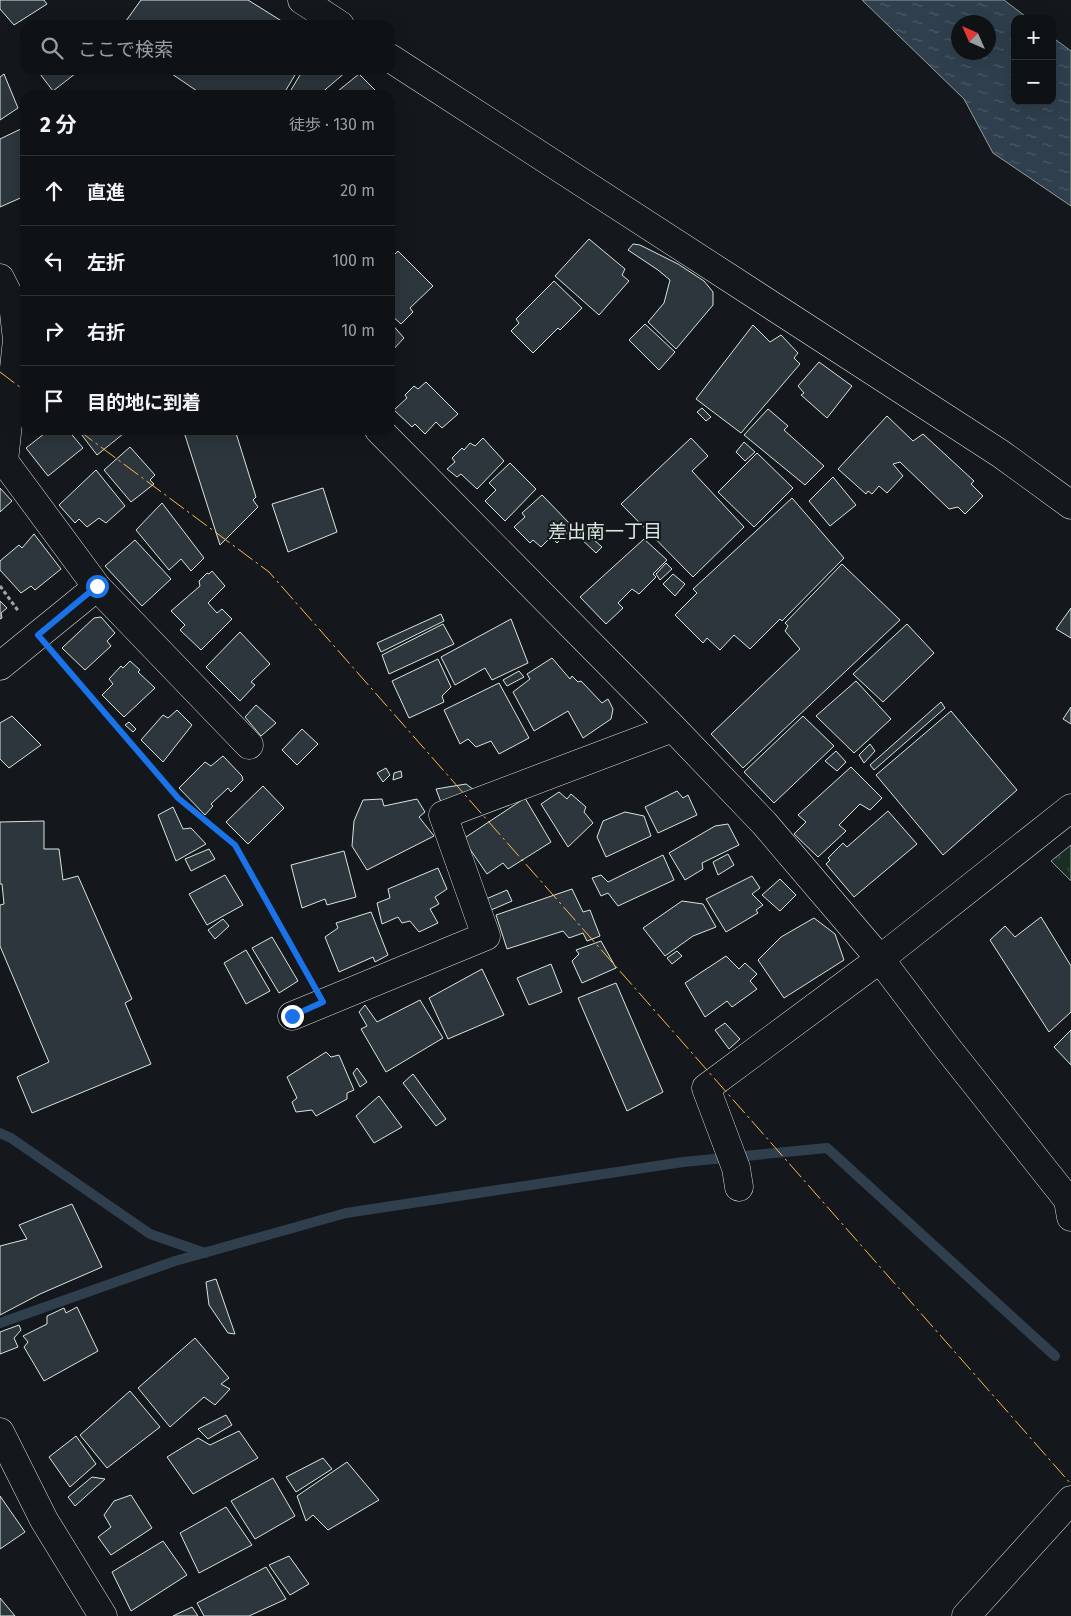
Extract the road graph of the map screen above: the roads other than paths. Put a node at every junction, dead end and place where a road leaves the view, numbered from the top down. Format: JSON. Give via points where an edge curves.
{"nodes":[{"id":1,"x":302,"y":0,"type":"edge"},
{"id":2,"x":332,"y":20,"type":"edge"},
{"id":3,"x":395,"y":61,"type":"edge"},
{"id":4,"x":0,"y":278,"type":"edge"},
{"id":5,"x":14,"y":340,"type":"edge"},
{"id":6,"x":384,"y":435,"type":"edge"},
{"id":7,"x":1071,"y":505,"type":"edge"},
{"id":8,"x":97,"y":586,"type":"junction"},
{"id":9,"x":0,"y":666,"type":"edge"},
{"id":10,"x":674,"y":728,"type":"junction"},
{"id":11,"x":249,"y":744,"type":"dead end"},
{"id":12,"x":1071,"y":808,"type":"edge"},
{"id":13,"x":880,"y":959,"type":"junction"},
{"id":14,"x":292,"y":1016,"type":"dead end"},
{"id":15,"x":735,"y":1168,"type":"dead end"},
{"id":16,"x":1071,"y":1216,"type":"edge"},
{"id":17,"x":0,"y":1432,"type":"edge"},
{"id":18,"x":1071,"y":1500,"type":"edge"},
{"id":19,"x":103,"y":1616,"type":"edge"},
{"id":20,"x":966,"y":1616,"type":"edge"}],
"edges":[{"from":1,"to":2,"type":"street"},
{"from":3,"to":7,"type":"street","via":[[1001,454]]},
{"from":4,"to":5,"type":"street","via":[[12,304]]},
{"from":5,"to":8,"type":"street","via":[[4,461]]},
{"from":6,"to":10,"type":"street"},
{"from":8,"to":9,"type":"street"},
{"from":8,"to":11,"type":"street"},
{"from":10,"to":13,"type":"street","via":[[764,823]]},
{"from":10,"to":14,"type":"street","via":[[443,815],[486,936]]},
{"from":12,"to":13,"type":"street"},
{"from":13,"to":15,"type":"street","via":[[706,1088]]},
{"from":13,"to":16,"type":"street","via":[[1068,1200]]},
{"from":17,"to":19,"type":"street","via":[[44,1520]]},
{"from":18,"to":20,"type":"street"}]}
